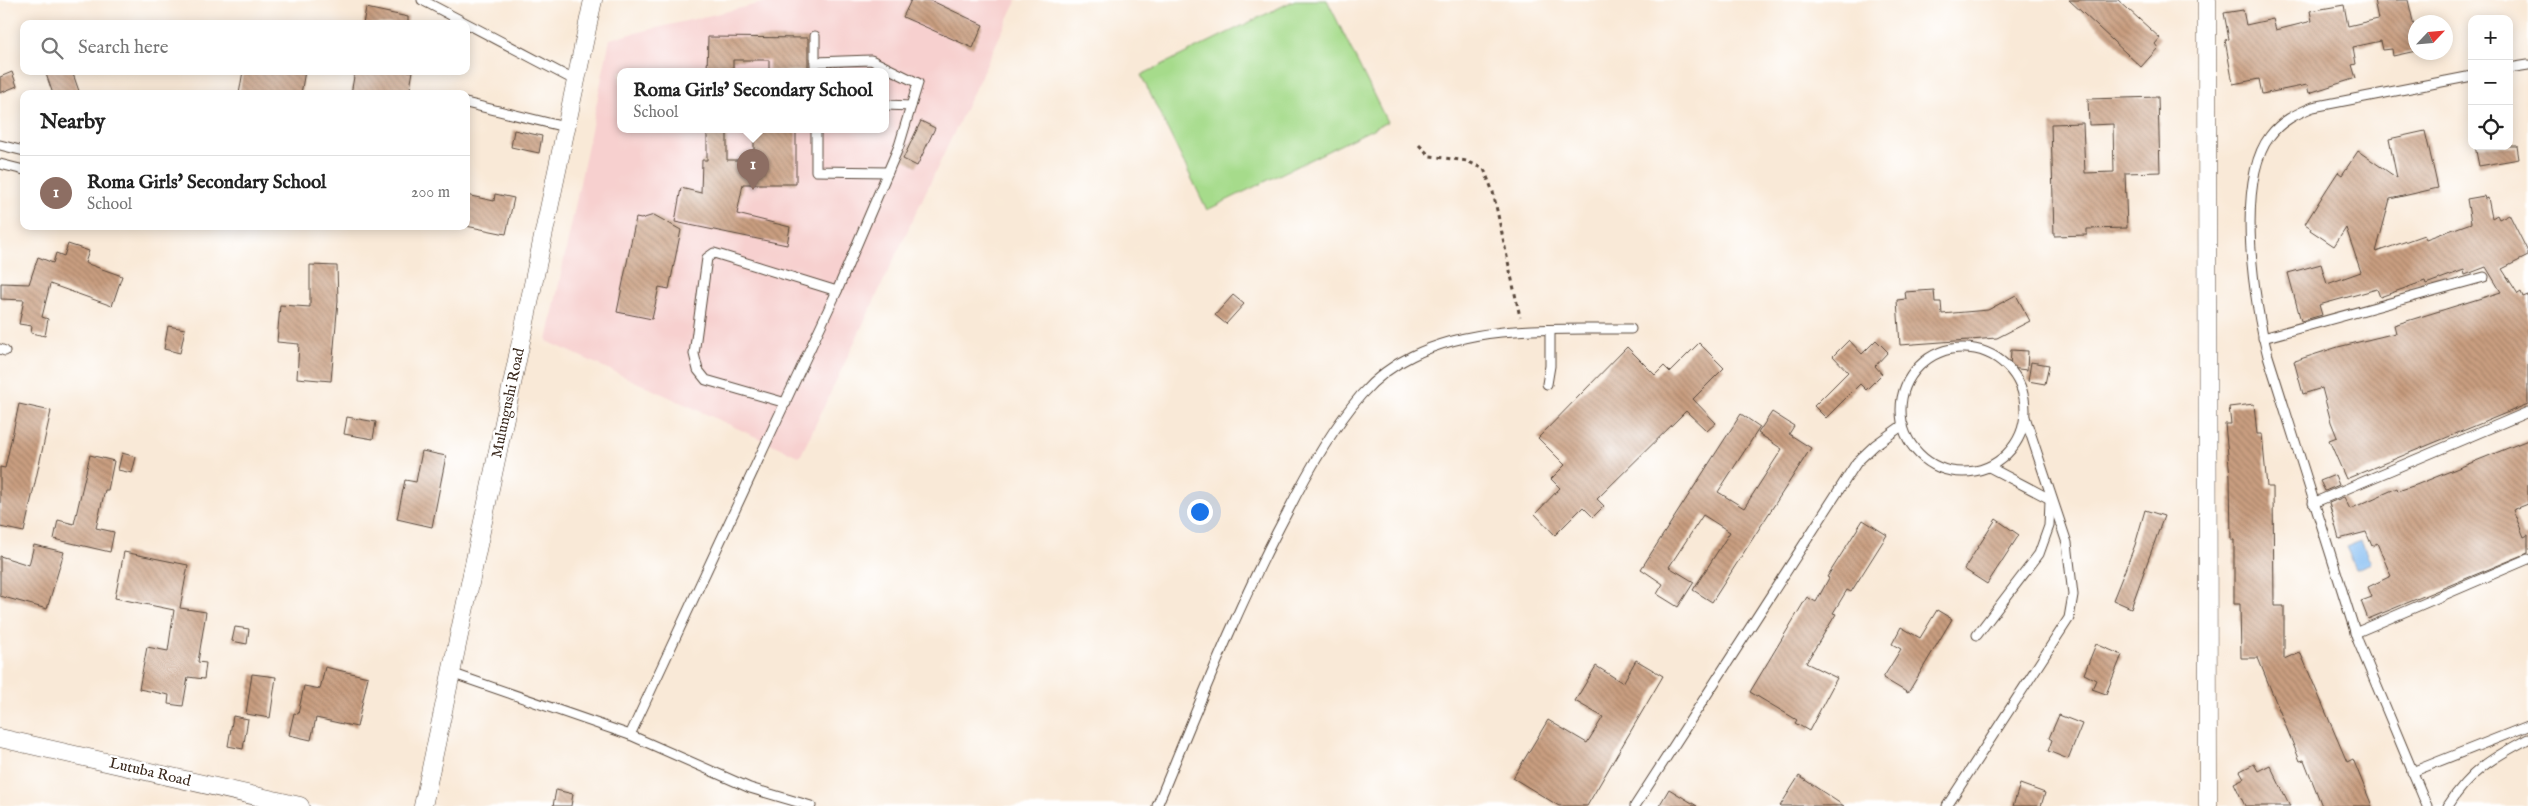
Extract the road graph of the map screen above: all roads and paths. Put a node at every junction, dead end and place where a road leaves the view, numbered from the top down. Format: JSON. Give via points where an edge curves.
{"nodes":[{"id":1,"x":422,"y":0,"type":"edge"},
{"id":2,"x":593,"y":0,"type":"edge"},
{"id":3,"x":2207,"y":0,"type":"edge"},
{"id":4,"x":460,"y":20,"type":"edge"},
{"id":5,"x":470,"y":25,"type":"edge"},
{"id":6,"x":814,"y":36,"type":"dead end"},
{"id":7,"x":2528,"y":65,"type":"edge"},
{"id":8,"x":815,"y":66,"type":"edge"},
{"id":9,"x":2513,"y":67,"type":"edge"},
{"id":10,"x":887,"y":68,"type":"edge"},
{"id":11,"x":889,"y":69,"type":"edge"},
{"id":12,"x":2468,"y":77,"type":"edge"},
{"id":13,"x":576,"y":81,"type":"junction"},
{"id":14,"x":470,"y":104,"type":"edge"},
{"id":15,"x":889,"y":105,"type":"edge"},
{"id":16,"x":911,"y":106,"type":"junction"},
{"id":17,"x":565,"y":127,"type":"junction"},
{"id":18,"x":816,"y":133,"type":"edge"},
{"id":19,"x":0,"y":145,"type":"edge"},
{"id":20,"x":1419,"y":145,"type":"dead end"},
{"id":21,"x":20,"y":150,"type":"edge"},
{"id":22,"x":0,"y":164,"type":"edge"},
{"id":23,"x":20,"y":169,"type":"edge"},
{"id":24,"x":888,"y":172,"type":"junction"},
{"id":25,"x":2484,"y":276,"type":"dead end"},
{"id":26,"x":837,"y":291,"type":"junction"},
{"id":27,"x":1631,"y":329,"type":"dead end"},
{"id":28,"x":1550,"y":330,"type":"junction"},
{"id":29,"x":1520,"y":331,"type":"junction"},
{"id":30,"x":2263,"y":338,"type":"junction"},
{"id":31,"x":1547,"y":384,"type":"dead end"},
{"id":32,"x":786,"y":403,"type":"junction"},
{"id":33,"x":2528,"y":412,"type":"edge"},
{"id":34,"x":2025,"y":417,"type":"junction"},
{"id":35,"x":1903,"y":425,"type":"junction"},
{"id":36,"x":1989,"y":467,"type":"junction"},
{"id":37,"x":2050,"y":499,"type":"junction"},
{"id":38,"x":2313,"y":503,"type":"junction"},
{"id":39,"x":2528,"y":559,"type":"edge"},
{"id":40,"x":2355,"y":633,"type":"junction"},
{"id":41,"x":1977,"y":635,"type":"dead end"},
{"id":42,"x":451,"y":674,"type":"junction"},
{"id":43,"x":2528,"y":726,"type":"edge"},
{"id":44,"x":630,"y":734,"type":"junction"},
{"id":45,"x":0,"y":738,"type":"edge"},
{"id":46,"x":2528,"y":740,"type":"edge"},
{"id":47,"x":2412,"y":772,"type":"junction"},
{"id":48,"x":300,"y":806,"type":"edge"},
{"id":49,"x":423,"y":806,"type":"edge"},
{"id":50,"x":811,"y":806,"type":"edge"},
{"id":51,"x":1157,"y":806,"type":"edge"},
{"id":52,"x":1635,"y":806,"type":"edge"},
{"id":53,"x":1948,"y":806,"type":"edge"},
{"id":54,"x":2208,"y":806,"type":"edge"},
{"id":55,"x":2427,"y":806,"type":"edge"},
{"id":56,"x":2448,"y":806,"type":"edge"}],
"edges":[{"from":1,"to":4,"type":"lane"},
{"from":2,"to":13,"type":"street","name":"Mulungushi Road"},
{"from":3,"to":54,"type":"street"},
{"from":5,"to":13,"type":"lane"},
{"from":6,"to":8,"type":"lane"},
{"from":7,"to":9,"type":"lane"},
{"from":8,"to":10,"type":"lane","via":[[871,60]]},
{"from":11,"to":16,"type":"lane","via":[[918,83]]},
{"from":12,"to":30,"type":"lane","via":[[2313,107],[2281,123],[2269,137],[2256,171],[2251,219],[2252,269]]},
{"from":13,"to":17,"type":"street","name":"Mulungushi Road"},
{"from":14,"to":17,"type":"lane"},
{"from":15,"to":16,"type":"lane"},
{"from":16,"to":24,"type":"lane","via":[[900,146]]},
{"from":17,"to":42,"type":"street","name":"Mulungushi Road"},
{"from":18,"to":24,"type":"lane","via":[[816,171]]},
{"from":19,"to":21,"type":"lane"},
{"from":20,"to":29,"type":"path","via":[[1430,156],[1467,161],[1484,169],[1493,192],[1520,312]]},
{"from":22,"to":23,"type":"lane"},
{"from":24,"to":26,"type":"lane"},
{"from":25,"to":30,"type":"lane"},
{"from":26,"to":32,"type":"lane"},
{"from":26,"to":32,"type":"lane","via":[[714,253],[707,258],[694,354],[698,370],[706,380]]},
{"from":27,"to":28,"type":"lane"},
{"from":28,"to":29,"type":"lane"},
{"from":28,"to":31,"type":"lane"},
{"from":29,"to":51,"type":"lane","via":[[1478,336],[1412,356],[1387,371],[1362,393],[1345,415],[1309,472],[1262,560]]},
{"from":30,"to":38,"type":"lane"},
{"from":32,"to":44,"type":"lane"},
{"from":33,"to":38,"type":"lane"},
{"from":34,"to":35,"type":"lane","via":[[2024,397],[2017,379],[2005,363],[1978,350],[1949,349],[1916,369],[1906,386],[1901,405]]},
{"from":34,"to":36,"type":"lane","via":[[2015,444]]},
{"from":34,"to":37,"type":"lane"},
{"from":35,"to":36,"type":"lane","via":[[1912,445],[1927,460],[1946,470],[1968,472]]},
{"from":35,"to":52,"type":"lane","via":[[1856,462]]},
{"from":36,"to":37,"type":"lane"},
{"from":37,"to":41,"type":"lane","via":[[2049,526],[2039,554]]},
{"from":37,"to":53,"type":"lane","via":[[2066,543],[2072,574],[2069,618]]},
{"from":38,"to":40,"type":"lane"},
{"from":39,"to":40,"type":"lane"},
{"from":40,"to":47,"type":"lane"},
{"from":42,"to":44,"type":"lane"},
{"from":42,"to":49,"type":"street","name":"Mulungushi Road"},
{"from":43,"to":47,"type":"lane"},
{"from":44,"to":50,"type":"lane","via":[[750,788]]},
{"from":45,"to":48,"type":"street","name":"Lutuba Road"},
{"from":46,"to":56,"type":"lane","via":[[2481,766],[2468,777]]},
{"from":47,"to":55,"type":"lane"}]}
